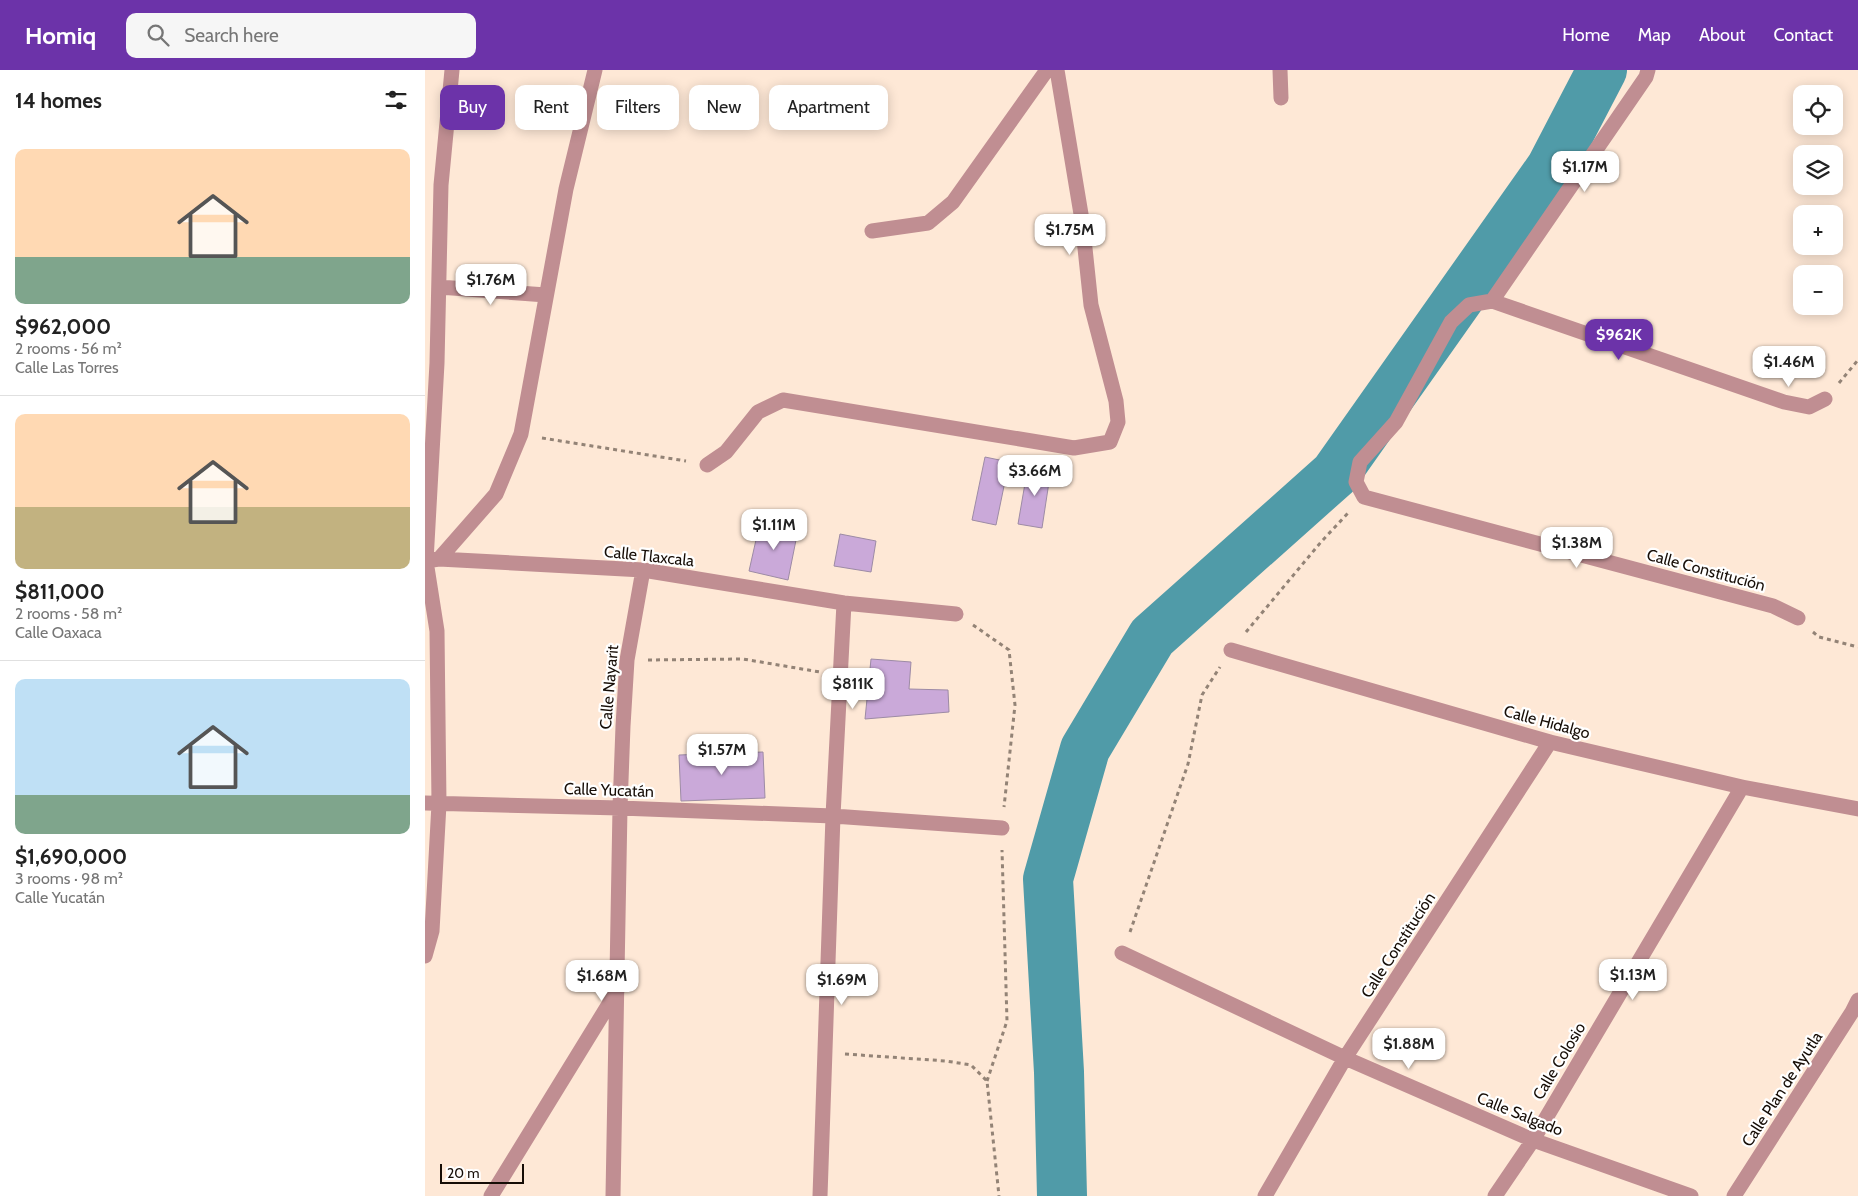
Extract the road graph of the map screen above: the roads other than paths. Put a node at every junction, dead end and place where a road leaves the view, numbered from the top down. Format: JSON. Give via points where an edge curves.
{"nodes":[{"id":1,"x":452,"y":70,"type":"edge"},
{"id":2,"x":595,"y":70,"type":"edge"},
{"id":3,"x":1047,"y":70,"type":"edge"},
{"id":4,"x":1057,"y":70,"type":"edge"},
{"id":5,"x":1280,"y":70,"type":"edge"},
{"id":6,"x":1648,"y":70,"type":"edge"},
{"id":7,"x":1281,"y":98,"type":"dead end"},
{"id":8,"x":872,"y":231,"type":"dead end"},
{"id":9,"x":439,"y":287,"type":"junction"},
{"id":10,"x":545,"y":295,"type":"junction"},
{"id":11,"x":1493,"y":301,"type":"junction"},
{"id":12,"x":431,"y":362,"type":"edge"},
{"id":13,"x":1825,"y":399,"type":"road end"},
{"id":14,"x":707,"y":465,"type":"road end"},
{"id":15,"x":433,"y":560,"type":"junction"},
{"id":16,"x":643,"y":570,"type":"junction"},
{"id":17,"x":844,"y":602,"type":"junction"},
{"id":18,"x":956,"y":614,"type":"dead end"},
{"id":19,"x":1798,"y":618,"type":"road end"},
{"id":20,"x":1231,"y":650,"type":"road end"},
{"id":21,"x":1550,"y":742,"type":"junction"},
{"id":22,"x":1743,"y":787,"type":"junction"},
{"id":23,"x":432,"y":804,"type":"edge"},
{"id":24,"x":620,"y":808,"type":"junction"},
{"id":25,"x":1858,"y":809,"type":"edge"},
{"id":26,"x":833,"y":816,"type":"junction"},
{"id":27,"x":1002,"y":828,"type":"dead end"},
{"id":28,"x":1122,"y":953,"type":"road end"},
{"id":29,"x":425,"y":956,"type":"edge"},
{"id":30,"x":618,"y":990,"type":"junction"},
{"id":31,"x":1858,"y":1000,"type":"edge"},
{"id":32,"x":1345,"y":1058,"type":"junction"},
{"id":33,"x":1533,"y":1140,"type":"junction"},
{"id":34,"x":491,"y":1196,"type":"edge"},
{"id":35,"x":613,"y":1196,"type":"edge"},
{"id":36,"x":819,"y":1196,"type":"edge"},
{"id":37,"x":1265,"y":1196,"type":"edge"},
{"id":38,"x":1495,"y":1196,"type":"edge"},
{"id":39,"x":1691,"y":1196,"type":"edge"},
{"id":40,"x":1734,"y":1196,"type":"edge"}],
"edges":[{"from":1,"to":9,"type":"street","via":[[441,184]]},
{"from":2,"to":10,"type":"street"},
{"from":3,"to":8,"type":"street","via":[[953,202],[928,223]]},
{"from":4,"to":14,"type":"street","via":[[1082,220],[1091,305],[1116,401],[1118,422],[1110,442],[1074,448],[783,400],[758,412],[726,452]]},
{"from":5,"to":7,"type":"street"},
{"from":6,"to":11,"type":"street"},
{"from":9,"to":10,"type":"street"},
{"from":9,"to":12,"type":"street"},
{"from":10,"to":15,"type":"street","via":[[521,434],[496,494]]},
{"from":11,"to":13,"type":"street","via":[[1784,402],[1809,407]]},
{"from":11,"to":19,"type":"street","name":"Calle Constitución","via":[[1469,305],[1451,322],[1396,422],[1360,462],[1356,482],[1364,497],[1773,606]]},
{"from":12,"to":15,"type":"street"},
{"from":15,"to":16,"type":"street","name":"Calle Tlaxcala"},
{"from":15,"to":23,"type":"street","via":[[437,631]]},
{"from":16,"to":17,"type":"street","name":"Calle Tlaxcala"},
{"from":16,"to":24,"type":"street","name":"Calle Nayarit","via":[[627,660]]},
{"from":17,"to":18,"type":"street","name":"Calle Tlaxcala"},
{"from":17,"to":26,"type":"street"},
{"from":20,"to":21,"type":"street","name":"Calle Hidalgo"},
{"from":21,"to":22,"type":"street","name":"Calle Hidalgo"},
{"from":21,"to":32,"type":"street","name":"Calle Constitución"},
{"from":22,"to":25,"type":"street","name":"Calle Hidalgo"},
{"from":22,"to":33,"type":"street","name":"Calle Colosio"},
{"from":23,"to":24,"type":"street","name":"Calle Yucatán"},
{"from":23,"to":29,"type":"street","via":[[432,931]]},
{"from":24,"to":26,"type":"street","name":"Calle Yucatán"},
{"from":24,"to":30,"type":"street","name":"Calle Nayarit"},
{"from":26,"to":27,"type":"street","name":"Calle Yucatán"},
{"from":26,"to":36,"type":"street"},
{"from":28,"to":32,"type":"street","name":"Calle Salgado"},
{"from":30,"to":34,"type":"street"},
{"from":30,"to":35,"type":"street","name":"Calle Nayarit"},
{"from":31,"to":40,"type":"street","name":"Calle Plan de Ayutla"},
{"from":32,"to":33,"type":"street","name":"Calle Salgado"},
{"from":32,"to":37,"type":"street","name":"Calle Constitución"},
{"from":33,"to":38,"type":"street","name":"Calle Colosio"},
{"from":33,"to":39,"type":"street","name":"Calle Salgado"}]}
